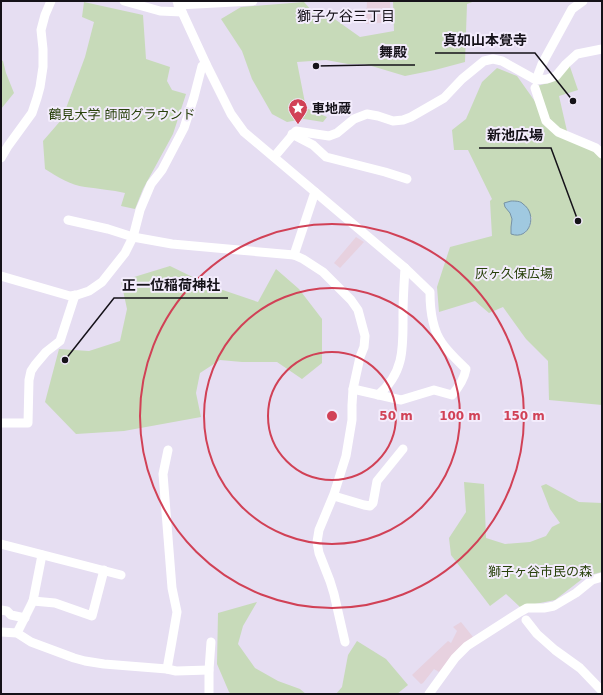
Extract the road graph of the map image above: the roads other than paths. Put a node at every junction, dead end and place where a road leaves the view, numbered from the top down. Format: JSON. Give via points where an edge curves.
{"nodes":[{"id":1,"x":51,"y":1,"type":"edge"},
{"id":2,"x":124,"y":1,"type":"edge"},
{"id":3,"x":253,"y":1,"type":"edge"},
{"id":4,"x":584,"y":1,"type":"edge"},
{"id":5,"x":179,"y":6,"type":"edge"},
{"id":6,"x":602,"y":49,"type":"edge"},
{"id":7,"x":206,"y":64,"type":"junction"},
{"id":8,"x":535,"y":84,"type":"junction"},
{"id":9,"x":292,"y":134,"type":"junction"},
{"id":10,"x":602,"y":154,"type":"edge"},
{"id":11,"x":274,"y":157,"type":"junction"},
{"id":12,"x":1,"y":158,"type":"edge"},
{"id":13,"x":407,"y":179,"type":"dead end"},
{"id":14,"x":315,"y":192,"type":"junction"},
{"id":15,"x":68,"y":220,"type":"dead end"},
{"id":16,"x":133,"y":237,"type":"junction"},
{"id":17,"x":294,"y":256,"type":"junction"},
{"id":18,"x":405,"y":268,"type":"junction"},
{"id":19,"x":1,"y":276,"type":"edge"},
{"id":20,"x":75,"y":295,"type":"junction"},
{"id":21,"x":353,"y":389,"type":"junction"},
{"id":22,"x":378,"y":395,"type":"junction"},
{"id":23,"x":1,"y":423,"type":"edge"},
{"id":24,"x":402,"y":449,"type":"dead end"},
{"id":25,"x":168,"y":450,"type":"dead end"},
{"id":26,"x":334,"y":496,"type":"junction"},
{"id":27,"x":1,"y":544,"type":"edge"},
{"id":28,"x":42,"y":555,"type":"junction"},
{"id":29,"x":104,"y":570,"type":"junction"},
{"id":30,"x":121,"y":575,"type":"dead end"},
{"id":31,"x":602,"y":577,"type":"edge"},
{"id":32,"x":33,"y":601,"type":"junction"},
{"id":33,"x":1,"y":610,"type":"edge"},
{"id":34,"x":25,"y":618,"type":"junction"},
{"id":35,"x":526,"y":620,"type":"dead end"},
{"id":36,"x":1,"y":632,"type":"edge"},
{"id":37,"x":17,"y":634,"type":"junction"},
{"id":38,"x":211,"y":642,"type":"dead end"},
{"id":39,"x":345,"y":642,"type":"dead end"},
{"id":40,"x":167,"y":669,"type":"junction"},
{"id":41,"x":209,"y":670,"type":"junction"},
{"id":42,"x":437,"y":690,"type":"edge"},
{"id":43,"x":602,"y":691,"type":"edge"},
{"id":44,"x":209,"y":694,"type":"edge"},
{"id":45,"x":429,"y":694,"type":"edge"}],
"edges":[{"from":1,"to":12,"type":"street","via":[[41,30],[43,67],[37,98],[32,113]]},
{"from":2,"to":5,"type":"street","via":[[160,11]]},
{"from":3,"to":5,"type":"street"},
{"from":4,"to":8,"type":"street","via":[[572,9],[542,64]]},
{"from":5,"to":7,"type":"street"},
{"from":6,"to":8,"type":"street","via":[[577,54],[556,76]]},
{"from":7,"to":11,"type":"street","via":[[237,123]]},
{"from":7,"to":16,"type":"street","via":[[202,66],[184,128],[162,170],[151,184],[140,210]]},
{"from":8,"to":9,"type":"street","via":[[502,61],[488,60],[462,79],[444,98],[411,117],[393,121],[367,114],[354,119],[337,133],[328,136],[296,131]]},
{"from":8,"to":10,"type":"street","via":[[546,121],[558,132],[596,148]]},
{"from":9,"to":11,"type":"street"},
{"from":9,"to":13,"type":"street","via":[[313,145],[326,157]]},
{"from":11,"to":14,"type":"street"},
{"from":14,"to":17,"type":"street"},
{"from":14,"to":18,"type":"street"},
{"from":15,"to":16,"type":"street"},
{"from":16,"to":17,"type":"street","via":[[172,244]]},
{"from":16,"to":20,"type":"street","via":[[125,253],[102,282],[89,291]]},
{"from":17,"to":21,"type":"street","via":[[323,272],[358,310],[365,336]]},
{"from":18,"to":22,"type":"street","via":[[403,349],[400,364],[393,379]]},
{"from":18,"to":22,"type":"street","via":[[430,292],[432,316],[442,343],[466,369],[460,387],[452,395],[434,390],[401,400]]},
{"from":19,"to":20,"type":"street","via":[[70,296]]},
{"from":20,"to":23,"type":"street","via":[[60,341],[46,352],[31,372],[28,423]]},
{"from":21,"to":22,"type":"street"},
{"from":21,"to":26,"type":"street","via":[[352,420],[346,456]]},
{"from":24,"to":26,"type":"street","via":[[377,480],[373,503],[370,506]]},
{"from":25,"to":40,"type":"street","via":[[163,474],[172,588],[177,612]]},
{"from":26,"to":39,"type":"street","via":[[319,530],[317,542],[334,594]]},
{"from":27,"to":28,"type":"street"},
{"from":28,"to":29,"type":"street"},
{"from":28,"to":32,"type":"street"},
{"from":29,"to":30,"type":"street"},
{"from":29,"to":32,"type":"street","via":[[92,616],[55,603]]},
{"from":31,"to":42,"type":"street","via":[[592,580],[554,606],[527,608],[467,646],[455,658]]},
{"from":32,"to":34,"type":"street"},
{"from":33,"to":34,"type":"street"},
{"from":34,"to":37,"type":"street"},
{"from":35,"to":43,"type":"street","via":[[554,650],[580,668]]},
{"from":36,"to":37,"type":"street"},
{"from":37,"to":40,"type":"street","via":[[31,642],[85,661]]},
{"from":38,"to":41,"type":"street"},
{"from":40,"to":41,"type":"street"},
{"from":41,"to":44,"type":"street"},
{"from":42,"to":45,"type":"street"}]}
